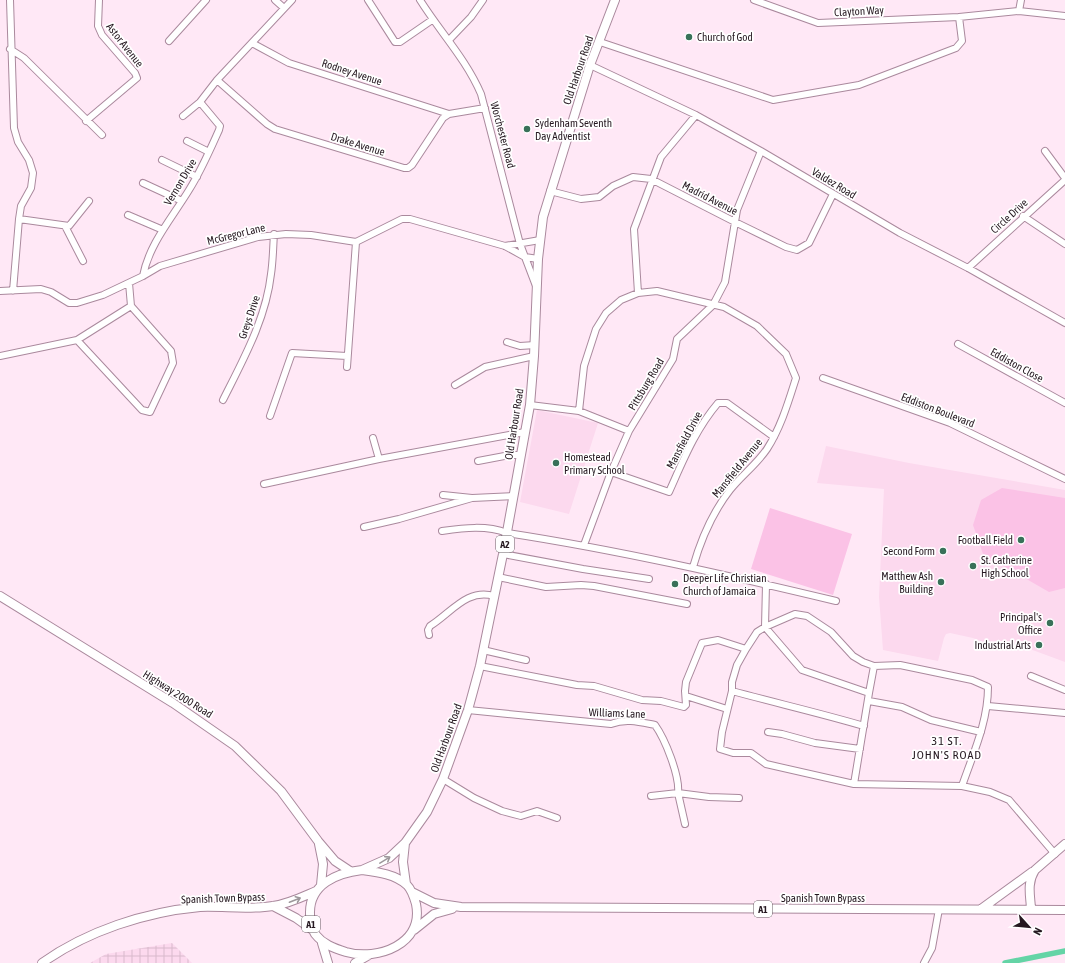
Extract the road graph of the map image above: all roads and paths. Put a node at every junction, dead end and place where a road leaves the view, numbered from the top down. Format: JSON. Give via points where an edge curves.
{"nodes":[{"id":1,"x":10,"y":0,"type":"edge"},
{"id":2,"x":99,"y":0,"type":"edge"},
{"id":3,"x":206,"y":0,"type":"edge"},
{"id":4,"x":275,"y":0,"type":"edge"},
{"id":5,"x":292,"y":0,"type":"edge"},
{"id":6,"x":368,"y":0,"type":"edge"},
{"id":7,"x":420,"y":0,"type":"edge"},
{"id":8,"x":483,"y":0,"type":"edge"},
{"id":9,"x":615,"y":0,"type":"edge"},
{"id":10,"x":754,"y":0,"type":"edge"},
{"id":11,"x":1021,"y":0,"type":"edge"},
{"id":12,"x":284,"y":8,"type":"junction"},
{"id":13,"x":1019,"y":11,"type":"junction"},
{"id":14,"x":1065,"y":16,"type":"edge"},
{"id":15,"x":959,"y":17,"type":"junction"},
{"id":16,"x":432,"y":20,"type":"junction"},
{"id":17,"x":448,"y":40,"type":"junction"},
{"id":18,"x":169,"y":41,"type":"dead end"},
{"id":19,"x":252,"y":42,"type":"junction"},
{"id":20,"x":600,"y":42,"type":"junction"},
{"id":21,"x":10,"y":50,"type":"junction"},
{"id":22,"x":590,"y":65,"type":"junction"},
{"id":23,"x":217,"y":80,"type":"junction"},
{"id":24,"x":200,"y":102,"type":"junction"},
{"id":25,"x":485,"y":108,"type":"junction"},
{"id":26,"x":449,"y":114,"type":"junction"},
{"id":27,"x":696,"y":115,"type":"junction"},
{"id":28,"x":183,"y":116,"type":"dead end"},
{"id":29,"x":86,"y":121,"type":"junction"},
{"id":30,"x":102,"y":136,"type":"dead end"},
{"id":31,"x":187,"y":141,"type":"dead end"},
{"id":32,"x":761,"y":151,"type":"junction"},
{"id":33,"x":1045,"y":151,"type":"dead end"},
{"id":34,"x":209,"y":152,"type":"junction"},
{"id":35,"x":162,"y":160,"type":"dead end"},
{"id":36,"x":197,"y":177,"type":"junction"},
{"id":37,"x":652,"y":179,"type":"junction"},
{"id":38,"x":1065,"y":179,"type":"edge"},
{"id":39,"x":143,"y":183,"type":"dead end"},
{"id":40,"x":550,"y":191,"type":"junction"},
{"id":41,"x":833,"y":194,"type":"junction"},
{"id":42,"x":89,"y":201,"type":"dead end"},
{"id":43,"x":182,"y":201,"type":"junction"},
{"id":44,"x":128,"y":214,"type":"dead end"},
{"id":45,"x":1023,"y":216,"type":"junction"},
{"id":46,"x":19,"y":219,"type":"junction"},
{"id":47,"x":735,"y":222,"type":"junction"},
{"id":48,"x":65,"y":226,"type":"junction"},
{"id":49,"x":163,"y":230,"type":"junction"},
{"id":50,"x":274,"y":234,"type":"junction"},
{"id":51,"x":540,"y":240,"type":"junction"},
{"id":52,"x":356,"y":242,"type":"junction"},
{"id":53,"x":520,"y":244,"type":"junction"},
{"id":54,"x":1065,"y":244,"type":"edge"},
{"id":55,"x":505,"y":246,"type":"junction"},
{"id":56,"x":525,"y":257,"type":"junction"},
{"id":57,"x":538,"y":260,"type":"junction"},
{"id":58,"x":83,"y":261,"type":"dead end"},
{"id":59,"x":968,"y":268,"type":"junction"},
{"id":60,"x":144,"y":276,"type":"junction"},
{"id":61,"x":129,"y":283,"type":"junction"},
{"id":62,"x":537,"y":289,"type":"junction"},
{"id":63,"x":0,"y":291,"type":"edge"},
{"id":64,"x":13,"y":291,"type":"junction"},
{"id":65,"x":638,"y":293,"type":"junction"},
{"id":66,"x":131,"y":306,"type":"junction"},
{"id":67,"x":713,"y":306,"type":"junction"},
{"id":68,"x":1065,"y":323,"type":"edge"},
{"id":69,"x":77,"y":340,"type":"junction"},
{"id":70,"x":507,"y":342,"type":"dead end"},
{"id":71,"x":958,"y":344,"type":"dead end"},
{"id":72,"x":535,"y":345,"type":"junction"},
{"id":73,"x":0,"y":356,"type":"edge"},
{"id":74,"x":347,"y":356,"type":"junction"},
{"id":75,"x":534,"y":356,"type":"junction"},
{"id":76,"x":346,"y":367,"type":"dead end"},
{"id":77,"x":823,"y":378,"type":"dead end"},
{"id":78,"x":455,"y":385,"type":"dead end"},
{"id":79,"x":223,"y":400,"type":"dead end"},
{"id":80,"x":1065,"y":403,"type":"edge"},
{"id":81,"x":530,"y":405,"type":"junction"},
{"id":82,"x":579,"y":411,"type":"junction"},
{"id":83,"x":270,"y":416,"type":"dead end"},
{"id":84,"x":629,"y":431,"type":"junction"},
{"id":85,"x":525,"y":432,"type":"junction"},
{"id":86,"x":774,"y":437,"type":"junction"},
{"id":87,"x":373,"y":438,"type":"dead end"},
{"id":88,"x":521,"y":455,"type":"junction"},
{"id":89,"x":378,"y":459,"type":"junction"},
{"id":90,"x":478,"y":461,"type":"dead end"},
{"id":91,"x":611,"y":472,"type":"junction"},
{"id":92,"x":1065,"y":479,"type":"edge"},
{"id":93,"x":264,"y":484,"type":"dead end"},
{"id":94,"x":443,"y":495,"type":"dead end"},
{"id":95,"x":514,"y":496,"type":"junction"},
{"id":96,"x":472,"y":498,"type":"junction"},
{"id":97,"x":364,"y":527,"type":"dead end"},
{"id":98,"x":442,"y":531,"type":"dead end"},
{"id":99,"x":507,"y":533,"type":"junction"},
{"id":100,"x":584,"y":545,"type":"junction"},
{"id":101,"x":503,"y":554,"type":"junction"},
{"id":102,"x":693,"y":567,"type":"junction"},
{"id":103,"x":498,"y":577,"type":"junction"},
{"id":104,"x":649,"y":580,"type":"dead end"},
{"id":105,"x":766,"y":584,"type":"junction"},
{"id":106,"x":0,"y":596,"type":"edge"},
{"id":107,"x":494,"y":596,"type":"junction"},
{"id":108,"x":836,"y":601,"type":"dead end"},
{"id":109,"x":687,"y":604,"type":"dead end"},
{"id":110,"x":765,"y":627,"type":"junction"},
{"id":111,"x":429,"y":635,"type":"dead end"},
{"id":112,"x":746,"y":649,"type":"junction"},
{"id":113,"x":483,"y":650,"type":"junction"},
{"id":114,"x":526,"y":660,"type":"dead end"},
{"id":115,"x":480,"y":666,"type":"junction"},
{"id":116,"x":874,"y":666,"type":"junction"},
{"id":117,"x":1031,"y":676,"type":"dead end"},
{"id":118,"x":1065,"y":690,"type":"edge"},
{"id":119,"x":732,"y":691,"type":"junction"},
{"id":120,"x":870,"y":692,"type":"junction"},
{"id":121,"x":686,"y":696,"type":"junction"},
{"id":122,"x":869,"y":701,"type":"junction"},
{"id":123,"x":988,"y":706,"type":"junction"},
{"id":124,"x":727,"y":709,"type":"junction"},
{"id":125,"x":468,"y":710,"type":"junction"},
{"id":126,"x":1065,"y":713,"type":"edge"},
{"id":127,"x":864,"y":726,"type":"junction"},
{"id":128,"x":768,"y":732,"type":"dead end"},
{"id":129,"x":981,"y":732,"type":"junction"},
{"id":130,"x":860,"y":749,"type":"junction"},
{"id":131,"x":443,"y":779,"type":"junction"},
{"id":132,"x":854,"y":784,"type":"junction"},
{"id":133,"x":962,"y":786,"type":"junction"},
{"id":134,"x":678,"y":793,"type":"junction"},
{"id":135,"x":651,"y":796,"type":"dead end"},
{"id":136,"x":739,"y":798,"type":"dead end"},
{"id":137,"x":557,"y":818,"type":"dead end"},
{"id":138,"x":685,"y":824,"type":"dead end"},
{"id":139,"x":318,"y":841,"type":"junction"},
{"id":140,"x":405,"y":843,"type":"junction"},
{"id":141,"x":1065,"y":844,"type":"edge"},
{"id":142,"x":1055,"y":854,"type":"junction"},
{"id":143,"x":362,"y":870,"type":"junction"},
{"id":144,"x":1035,"y":870,"type":"junction"},
{"id":145,"x":350,"y":871,"type":"junction"},
{"id":146,"x":406,"y":884,"type":"junction"},
{"id":147,"x":318,"y":888,"type":"junction"},
{"id":148,"x":412,"y":892,"type":"junction"},
{"id":149,"x":273,"y":906,"type":"junction"},
{"id":150,"x":461,"y":908,"type":"junction"},
{"id":151,"x":1031,"y":908,"type":"junction"},
{"id":152,"x":939,"y":909,"type":"junction"},
{"id":153,"x":981,"y":910,"type":"junction"},
{"id":154,"x":1065,"y":910,"type":"edge"},
{"id":155,"x":414,"y":930,"type":"junction"},
{"id":156,"x":314,"y":931,"type":"junction"},
{"id":157,"x":322,"y":943,"type":"junction"},
{"id":158,"x":370,"y":954,"type":"junction"},
{"id":159,"x":42,"y":963,"type":"edge"},
{"id":160,"x":328,"y":963,"type":"edge"},
{"id":161,"x":355,"y":963,"type":"edge"},
{"id":162,"x":924,"y":963,"type":"edge"}],
"edges":[{"from":1,"to":21,"type":"street"},
{"from":2,"to":29,"type":"street","name":"Astor Avenue","via":[[98,26],[102,35],[138,78]]},
{"from":3,"to":18,"type":"street"},
{"from":4,"to":12,"type":"street"},
{"from":5,"to":12,"type":"street"},
{"from":6,"to":16,"type":"street","via":[[395,42],[400,42]]},
{"from":7,"to":16,"type":"street","name":"Worchester Road"},
{"from":8,"to":17,"type":"street","via":[[471,17]]},
{"from":9,"to":20,"type":"main road","name":"Old Harbour Road","number":"A2"},
{"from":10,"to":15,"type":"street","name":"Clayton Way","via":[[818,23]]},
{"from":11,"to":13,"type":"street"},
{"from":12,"to":19,"type":"street"},
{"from":13,"to":14,"type":"street","name":"Clayton Way"},
{"from":13,"to":15,"type":"street","name":"Clayton Way"},
{"from":15,"to":20,"type":"street","via":[[962,41],[956,48],[859,85],[773,100]]},
{"from":16,"to":17,"type":"street","name":"Worchester Road"},
{"from":17,"to":25,"type":"street","name":"Worchester Road","via":[[473,75]]},
{"from":19,"to":23,"type":"street"},
{"from":19,"to":26,"type":"street","name":"Rodney Avenue","via":[[289,63]]},
{"from":20,"to":22,"type":"main road","name":"Old Harbour Road","number":"A2"},
{"from":21,"to":29,"type":"street","via":[[24,58]]},
{"from":21,"to":46,"type":"street","via":[[14,128],[33,173]]},
{"from":22,"to":27,"type":"street","name":"Valdez Road"},
{"from":22,"to":40,"type":"main road","name":"Old Harbour Road","number":"A2"},
{"from":23,"to":24,"type":"street"},
{"from":23,"to":26,"type":"street","name":"Drake Avenue","via":[[275,129],[404,168],[412,165],[443,118]]},
{"from":24,"to":28,"type":"street"},
{"from":24,"to":34,"type":"street","name":"Vernon Drive","via":[[220,126]]},
{"from":25,"to":26,"type":"street"},
{"from":25,"to":53,"type":"street","name":"Worchester Road"},
{"from":27,"to":32,"type":"street","name":"Valdez Road"},
{"from":27,"to":37,"type":"street","via":[[661,157]]},
{"from":29,"to":30,"type":"street"},
{"from":31,"to":34,"type":"street"},
{"from":32,"to":41,"type":"street","name":"Valdez Road"},
{"from":32,"to":47,"type":"street","name":"Pittsburg Road"},
{"from":33,"to":38,"type":"street"},
{"from":34,"to":36,"type":"street","name":"Vernon Drive"},
{"from":35,"to":36,"type":"street"},
{"from":36,"to":43,"type":"street","name":"Vernon Drive"},
{"from":37,"to":40,"type":"street","name":"Madrid Avenue","via":[[633,177],[613,186],[599,197],[581,198]]},
{"from":37,"to":47,"type":"street","name":"Madrid Avenue"},
{"from":37,"to":65,"type":"street","via":[[634,229]]},
{"from":38,"to":45,"type":"street","name":"Circle Drive"},
{"from":39,"to":43,"type":"street"},
{"from":40,"to":51,"type":"main road","name":"Old Harbour Road","number":"A2"},
{"from":41,"to":47,"type":"street","name":"Madrid Avenue","via":[[809,242],[797,250]]},
{"from":41,"to":59,"type":"street","name":"Valdez Road"},
{"from":42,"to":48,"type":"street","via":[[69,226]]},
{"from":43,"to":49,"type":"street","name":"Vernon Drive"},
{"from":44,"to":49,"type":"street"},
{"from":45,"to":54,"type":"street"},
{"from":45,"to":59,"type":"street","name":"Circle Drive"},
{"from":46,"to":48,"type":"street"},
{"from":46,"to":64,"type":"street"},
{"from":47,"to":67,"type":"street","name":"Pittsburg Road","via":[[725,282]]},
{"from":48,"to":58,"type":"street"},
{"from":49,"to":60,"type":"street","name":"Vernon Drive","via":[[145,265]]},
{"from":50,"to":52,"type":"street","name":"McGregor Lane","via":[[311,235]]},
{"from":50,"to":60,"type":"street","name":"McGregor Lane","via":[[187,257],[160,266]]},
{"from":50,"to":79,"type":"street","name":"Greys Drive","via":[[271,275],[261,318]]},
{"from":51,"to":53,"type":"street"},
{"from":51,"to":57,"type":"main road","name":"Old Harbour Road","number":"A2"},
{"from":52,"to":55,"type":"street","via":[[395,222],[410,219]]},
{"from":52,"to":74,"type":"street"},
{"from":53,"to":55,"type":"street"},
{"from":53,"to":56,"type":"street","name":"Worchester Road"},
{"from":55,"to":56,"type":"street"},
{"from":56,"to":57,"type":"street"},
{"from":56,"to":62,"type":"street","name":"Worchester Road"},
{"from":57,"to":62,"type":"main road","name":"Old Harbour Road","number":"A2"},
{"from":59,"to":68,"type":"street","name":"Valdez Road"},
{"from":60,"to":61,"type":"street","name":"McGregor Lane"},
{"from":61,"to":64,"type":"street","name":"McGregor Lane","via":[[77,303],[69,303],[41,289]]},
{"from":61,"to":66,"type":"street"},
{"from":62,"to":72,"type":"main road","name":"Old Harbour Road","number":"A2"},
{"from":63,"to":64,"type":"street","name":"McGregor Lane"},
{"from":65,"to":67,"type":"street","name":"Mansfield Avenue","via":[[656,291]]},
{"from":65,"to":82,"type":"street","name":"Mansfield Avenue","via":[[621,300],[606,313],[596,329],[584,366]]},
{"from":66,"to":69,"type":"street"},
{"from":66,"to":69,"type":"street","via":[[173,356],[173,363],[150,412],[142,410]]},
{"from":67,"to":84,"type":"street","name":"Pittsburg Road","via":[[677,339],[668,369]]},
{"from":67,"to":86,"type":"street","name":"Mansfield Avenue","via":[[724,307],[757,326],[786,354],[796,378]]},
{"from":69,"to":73,"type":"street"},
{"from":70,"to":72,"type":"street","via":[[520,346]]},
{"from":71,"to":80,"type":"street","name":"Eddiston Close"},
{"from":72,"to":75,"type":"main road","name":"Old Harbour Road","number":"A2"},
{"from":74,"to":76,"type":"street"},
{"from":74,"to":83,"type":"street","via":[[292,353]]},
{"from":75,"to":78,"type":"street","via":[[486,367]]},
{"from":75,"to":81,"type":"main road","name":"Old Harbour Road","number":"A2"},
{"from":77,"to":92,"type":"street","name":"Eddiston Boulevard","via":[[950,423]]},
{"from":81,"to":82,"type":"street"},
{"from":81,"to":85,"type":"main road","name":"Old Harbour Road","number":"A2"},
{"from":82,"to":84,"type":"street"},
{"from":84,"to":91,"type":"street","name":"Pittsburg Road"},
{"from":85,"to":88,"type":"main road","name":"Old Harbour Road","number":"A2"},
{"from":85,"to":89,"type":"street"},
{"from":86,"to":91,"type":"street","name":"Mansfield Drive","via":[[727,403],[718,403],[705,419],[689,447],[669,492]]},
{"from":86,"to":102,"type":"street","name":"Mansfield Avenue","via":[[766,450],[730,490],[715,513],[702,538]]},
{"from":87,"to":89,"type":"street"},
{"from":88,"to":90,"type":"street"},
{"from":88,"to":95,"type":"main road","name":"Old Harbour Road","number":"A2"},
{"from":89,"to":93,"type":"street"},
{"from":91,"to":100,"type":"street","name":"Pittsburg Road"},
{"from":94,"to":96,"type":"street"},
{"from":95,"to":96,"type":"street"},
{"from":95,"to":99,"type":"main road","name":"Old Harbour Road","number":"A2"},
{"from":96,"to":97,"type":"street"},
{"from":98,"to":99,"type":"street","via":[[469,527],[497,529]]},
{"from":99,"to":100,"type":"street"},
{"from":99,"to":101,"type":"main road","name":"Old Harbour Road","number":"A2"},
{"from":100,"to":102,"type":"street"},
{"from":101,"to":103,"type":"main road","name":"Old Harbour Road","number":"A2"},
{"from":101,"to":104,"type":"street"},
{"from":102,"to":105,"type":"street"},
{"from":103,"to":107,"type":"main road","name":"Old Harbour Road","number":"A2"},
{"from":103,"to":109,"type":"street","via":[[546,587],[594,586]]},
{"from":105,"to":108,"type":"street"},
{"from":105,"to":110,"type":"street"},
{"from":106,"to":139,"type":"main road","name":"Highway 2000 Road","via":[[173,703],[236,746],[282,791]]},
{"from":107,"to":111,"type":"street","via":[[485,593],[474,594],[430,626]]},
{"from":107,"to":113,"type":"main road","name":"Old Harbour Road","number":"A2"},
{"from":110,"to":112,"type":"street","via":[[757,632]]},
{"from":110,"to":116,"type":"street","via":[[795,614],[807,616],[831,632],[853,656]]},
{"from":110,"to":120,"type":"street","via":[[802,670]]},
{"from":112,"to":119,"type":"street","via":[[734,676]]},
{"from":112,"to":121,"type":"street","via":[[718,640],[702,643],[686,682]]},
{"from":113,"to":114,"type":"street"},
{"from":113,"to":115,"type":"main road","name":"Old Harbour Road","number":"A2"},
{"from":115,"to":121,"type":"street","via":[[594,686],[642,700],[661,701],[684,707]]},
{"from":115,"to":125,"type":"main road","name":"Old Harbour Road","number":"A2"},
{"from":116,"to":120,"type":"street"},
{"from":116,"to":123,"type":"street","via":[[900,665],[972,680],[988,687]]},
{"from":117,"to":118,"type":"street"},
{"from":119,"to":124,"type":"street"},
{"from":119,"to":127,"type":"street","via":[[808,709]]},
{"from":120,"to":122,"type":"street"},
{"from":121,"to":124,"type":"street"},
{"from":122,"to":127,"type":"street"},
{"from":122,"to":129,"type":"street","via":[[902,707],[931,720]]},
{"from":123,"to":126,"type":"street"},
{"from":123,"to":129,"type":"street"},
{"from":124,"to":132,"type":"street","via":[[720,749],[733,753],[751,753],[772,766]]},
{"from":125,"to":131,"type":"main road","name":"Old Harbour Road","number":"A2"},
{"from":125,"to":134,"type":"street","name":"Williams Lane","via":[[611,724],[628,721],[655,725],[672,765]]},
{"from":127,"to":130,"type":"street"},
{"from":128,"to":130,"type":"street","via":[[815,743]]},
{"from":129,"to":133,"type":"street"},
{"from":130,"to":132,"type":"street"},
{"from":131,"to":137,"type":"street","via":[[474,798],[510,814],[521,816],[537,811]]},
{"from":131,"to":140,"type":"main road","name":"Old Harbour Road","number":"A2","via":[[427,812]]},
{"from":132,"to":133,"type":"street"},
{"from":133,"to":142,"type":"street","via":[[990,792],[1009,800]]},
{"from":134,"to":135,"type":"street"},
{"from":134,"to":136,"type":"street"},
{"from":134,"to":138,"type":"street"},
{"from":139,"to":145,"type":"main road","name":"Highway 2000 Road","via":[[335,861]]},
{"from":139,"to":147,"type":"main road","name":"Highway 2000 Road","via":[[323,864]]},
{"from":143,"to":140,"type":"main road","name":"Old Harbour Road","number":"A2","one_way":true,"via":[[384,862]]},
{"from":140,"to":146,"type":"main road","name":"Old Harbour Road","number":"A2","via":[[403,862]]},
{"from":141,"to":142,"type":"main road"},
{"from":142,"to":144,"type":"main road"},
{"from":143,"to":145,"type":"main road","number":"A1"},
{"from":143,"to":146,"type":"main road","number":"A1","via":[[386,874]]},
{"from":144,"to":151,"type":"main road","via":[[1028,886]]},
{"from":144,"to":153,"type":"main road"},
{"from":145,"to":147,"type":"main road","number":"A1","via":[[332,878]]},
{"from":146,"to":148,"type":"main road","number":"A1"},
{"from":149,"to":147,"type":"main road","name":"Spanish Town Bypass","number":"A1","one_way":true,"via":[[297,900]]},
{"from":147,"to":156,"type":"main road","number":"A1","via":[[310,912]]},
{"from":148,"to":150,"type":"main road","name":"Spanish Town Bypass","number":"A1","via":[[434,903]]},
{"from":148,"to":155,"type":"main road","number":"A1","via":[[417,918]]},
{"from":149,"to":156,"type":"main road","name":"Spanish Town Bypass","number":"A1"},
{"from":149,"to":159,"type":"main road","name":"Spanish Town Bypass","number":"A1","via":[[201,907],[140,917],[92,935]]},
{"from":150,"to":152,"type":"main road","name":"Spanish Town Bypass","number":"A1"},
{"from":150,"to":155,"type":"main road","name":"Spanish Town Bypass","number":"A1","via":[[434,914]]},
{"from":151,"to":153,"type":"main road","name":"Spanish Town Bypass","number":"A1"},
{"from":151,"to":154,"type":"main road","name":"Spanish Town Bypass","number":"A1"},
{"from":152,"to":153,"type":"main road","name":"Spanish Town Bypass","number":"A1"},
{"from":152,"to":162,"type":"street","via":[[932,948]]},
{"from":155,"to":158,"type":"main road","number":"A1","via":[[407,939],[395,947]]},
{"from":156,"to":157,"type":"main road","number":"A1"},
{"from":157,"to":158,"type":"main road","number":"A1","via":[[350,953]]},
{"from":157,"to":160,"type":"main road"},
{"from":158,"to":161,"type":"main road"}]}
